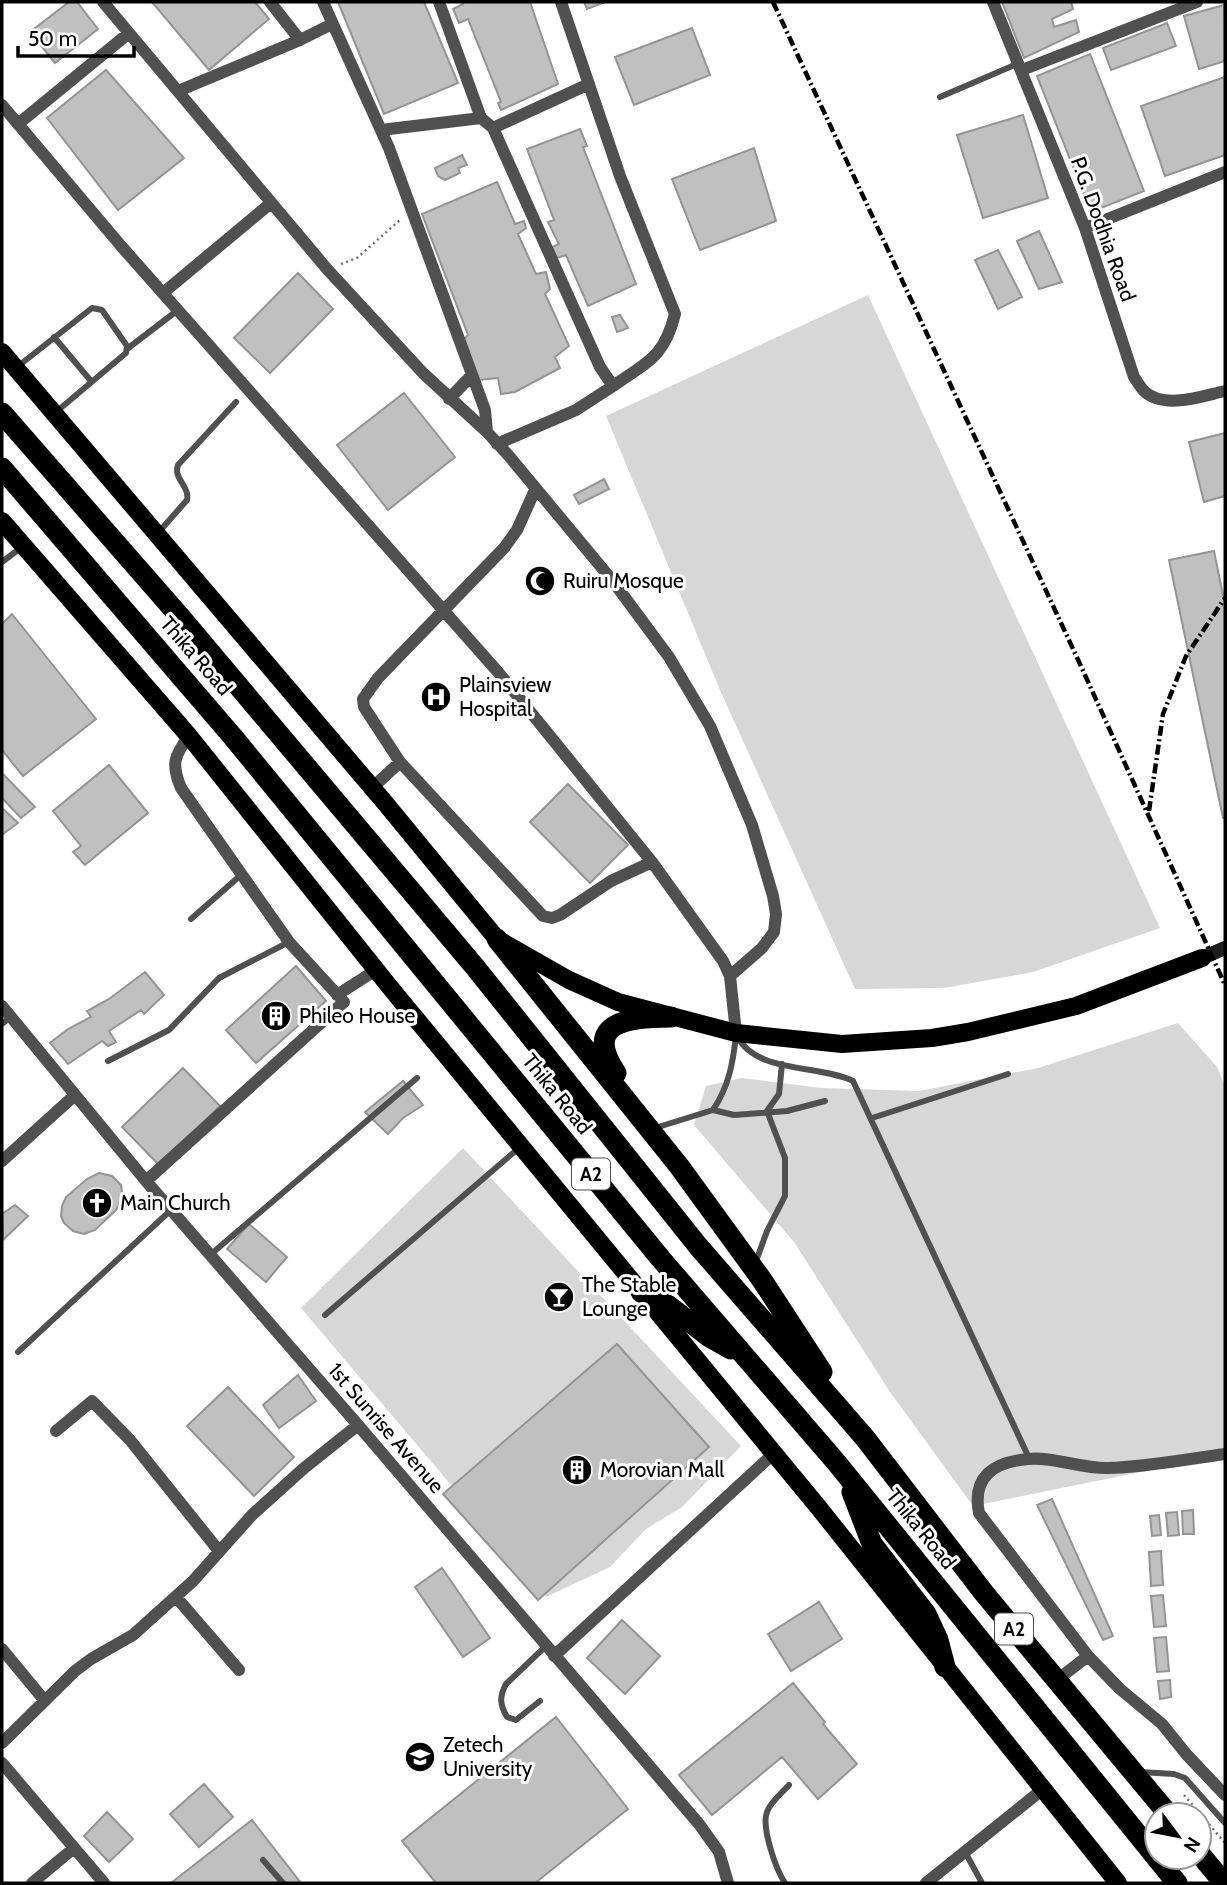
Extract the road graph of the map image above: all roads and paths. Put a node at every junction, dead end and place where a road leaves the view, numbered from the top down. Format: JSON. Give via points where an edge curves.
{"nodes":[{"id":1,"x":103,"y":2,"type":"edge"},
{"id":2,"x":270,"y":2,"type":"edge"},
{"id":3,"x":323,"y":2,"type":"edge"},
{"id":4,"x":439,"y":2,"type":"edge"},
{"id":5,"x":561,"y":2,"type":"edge"},
{"id":6,"x":993,"y":2,"type":"edge"},
{"id":7,"x":1197,"y":2,"type":"edge"},
{"id":8,"x":332,"y":24,"type":"junction"},
{"id":9,"x":129,"y":33,"type":"junction"},
{"id":10,"x":300,"y":40,"type":"junction"},
{"id":11,"x":1020,"y":66,"type":"junction"},
{"id":12,"x":589,"y":84,"type":"junction"},
{"id":13,"x":178,"y":91,"type":"junction"},
{"id":14,"x":940,"y":97,"type":"dead end"},
{"id":15,"x":2,"y":105,"type":"edge"},
{"id":16,"x":481,"y":118,"type":"junction"},
{"id":17,"x":18,"y":124,"type":"junction"},
{"id":18,"x":493,"y":128,"type":"junction"},
{"id":19,"x":381,"y":130,"type":"junction"},
{"id":20,"x":1225,"y":172,"type":"edge"},
{"id":21,"x":271,"y":203,"type":"junction"},
{"id":22,"x":413,"y":209,"type":"junction"},
{"id":23,"x":1085,"y":228,"type":"junction"},
{"id":24,"x":327,"y":270,"type":"junction"},
{"id":25,"x":163,"y":293,"type":"junction"},
{"id":26,"x":178,"y":310,"type":"junction"},
{"id":27,"x":54,"y":337,"type":"junction"},
{"id":28,"x":127,"y":349,"type":"junction"},
{"id":29,"x":2,"y":352,"type":"edge"},
{"id":30,"x":15,"y":368,"type":"junction"},
{"id":31,"x":472,"y":375,"type":"junction"},
{"id":32,"x":91,"y":381,"type":"junction"},
{"id":33,"x":612,"y":386,"type":"junction"},
{"id":34,"x":1225,"y":391,"type":"edge"},
{"id":35,"x":449,"y":400,"type":"junction"},
{"id":36,"x":236,"y":402,"type":"dead end"},
{"id":37,"x":2,"y":412,"type":"edge"},
{"id":38,"x":53,"y":414,"type":"junction"},
{"id":39,"x":487,"y":432,"type":"junction"},
{"id":40,"x":498,"y":444,"type":"junction"},
{"id":41,"x":2,"y":468,"type":"edge"},
{"id":42,"x":536,"y":490,"type":"junction"},
{"id":43,"x":2,"y":521,"type":"edge"},
{"id":44,"x":156,"y":534,"type":"junction"},
{"id":45,"x":24,"y":546,"type":"junction"},
{"id":46,"x":2,"y":562,"type":"edge"},
{"id":47,"x":443,"y":608,"type":"junction"},
{"id":48,"x":189,"y":736,"type":"junction"},
{"id":49,"x":400,"y":762,"type":"junction"},
{"id":50,"x":372,"y":788,"type":"junction"},
{"id":51,"x":652,"y":862,"type":"junction"},
{"id":52,"x":242,"y":874,"type":"junction"},
{"id":53,"x":191,"y":919,"type":"dead end"},
{"id":54,"x":496,"y":939,"type":"junction"},
{"id":55,"x":289,"y":943,"type":"junction"},
{"id":56,"x":1225,"y":948,"type":"edge"},
{"id":57,"x":1202,"y":958,"type":"joint"},
{"id":58,"x":376,"y":970,"type":"junction"},
{"id":59,"x":730,"y":976,"type":"junction"},
{"id":60,"x":337,"y":995,"type":"junction"},
{"id":61,"x":2,"y":1006,"type":"edge"},
{"id":62,"x":671,"y":1017,"type":"junction"},
{"id":63,"x":6,"y":1020,"type":"edge"},
{"id":64,"x":736,"y":1033,"type":"junction"},
{"id":65,"x":108,"y":1061,"type":"dead end"},
{"id":66,"x":782,"y":1065,"type":"junction"},
{"id":67,"x":1008,"y":1074,"type":"dead end"},
{"id":68,"x":417,"y":1078,"type":"dead end"},
{"id":69,"x":75,"y":1095,"type":"junction"},
{"id":70,"x":825,"y":1101,"type":"dead end"},
{"id":71,"x":713,"y":1110,"type":"junction"},
{"id":72,"x":767,"y":1111,"type":"junction"},
{"id":73,"x":872,"y":1118,"type":"junction"},
{"id":74,"x":653,"y":1128,"type":"junction"},
{"id":75,"x":521,"y":1146,"type":"junction"},
{"id":76,"x":2,"y":1161,"type":"edge"},
{"id":77,"x":678,"y":1167,"type":"junction"},
{"id":78,"x":146,"y":1181,"type":"junction"},
{"id":79,"x":171,"y":1210,"type":"junction"},
{"id":80,"x":210,"y":1255,"type":"junction"},
{"id":81,"x":754,"y":1269,"type":"junction"},
{"id":82,"x":641,"y":1292,"type":"junction"},
{"id":83,"x":325,"y":1315,"type":"dead end"},
{"id":84,"x":18,"y":1352,"type":"dead end"},
{"id":85,"x":745,"y":1357,"type":"junction"},
{"id":86,"x":358,"y":1424,"type":"junction"},
{"id":87,"x":56,"y":1431,"type":"dead end"},
{"id":88,"x":865,"y":1438,"type":"junction"},
{"id":89,"x":774,"y":1454,"type":"junction"},
{"id":90,"x":1225,"y":1454,"type":"edge"},
{"id":91,"x":1029,"y":1458,"type":"junction"},
{"id":92,"x":846,"y":1475,"type":"junction"},
{"id":93,"x":219,"y":1551,"type":"junction"},
{"id":94,"x":176,"y":1597,"type":"junction"},
{"id":95,"x":2,"y":1649,"type":"edge"},
{"id":96,"x":550,"y":1651,"type":"junction"},
{"id":97,"x":1088,"y":1656,"type":"junction"},
{"id":98,"x":945,"y":1667,"type":"junction"},
{"id":99,"x":239,"y":1670,"type":"dead end"},
{"id":100,"x":1057,"y":1680,"type":"junction"},
{"id":101,"x":45,"y":1701,"type":"junction"},
{"id":102,"x":540,"y":1701,"type":"dead end"},
{"id":103,"x":2,"y":1743,"type":"edge"},
{"id":104,"x":2,"y":1763,"type":"edge"},
{"id":105,"x":1134,"y":1772,"type":"junction"},
{"id":106,"x":789,"y":1785,"type":"dead end"},
{"id":107,"x":1043,"y":1789,"type":"junction"},
{"id":108,"x":1225,"y":1795,"type":"edge"},
{"id":109,"x":1158,"y":1801,"type":"edge"},
{"id":110,"x":1225,"y":1823,"type":"edge"},
{"id":111,"x":74,"y":1848,"type":"junction"},
{"id":112,"x":965,"y":1852,"type":"junction"},
{"id":113,"x":263,"y":1860,"type":"dead end"},
{"id":114,"x":32,"y":1883,"type":"edge"},
{"id":115,"x":104,"y":1883,"type":"edge"},
{"id":116,"x":283,"y":1883,"type":"edge"},
{"id":117,"x":727,"y":1883,"type":"edge"},
{"id":118,"x":785,"y":1883,"type":"edge"},
{"id":119,"x":926,"y":1883,"type":"edge"},
{"id":120,"x":982,"y":1883,"type":"edge"},
{"id":121,"x":1118,"y":1883,"type":"edge"},
{"id":122,"x":1177,"y":1883,"type":"edge"}],
"edges":[{"from":1,"to":9,"type":"street"},
{"from":2,"to":10,"type":"street"},
{"from":3,"to":8,"type":"street"},
{"from":4,"to":16,"type":"street"},
{"from":5,"to":12,"type":"street"},
{"from":6,"to":11,"type":"street","name":"P.G. Dodhia Road"},
{"from":7,"to":11,"type":"street"},
{"from":8,"to":10,"type":"street"},
{"from":8,"to":19,"type":"street"},
{"from":9,"to":13,"type":"street"},
{"from":9,"to":17,"type":"street"},
{"from":10,"to":13,"type":"street"},
{"from":11,"to":14,"type":"lane"},
{"from":11,"to":23,"type":"street","name":"P.G. Dodhia Road"},
{"from":12,"to":18,"type":"street"},
{"from":12,"to":33,"type":"street","via":[[675,314],[662,348]]},
{"from":13,"to":21,"type":"street"},
{"from":15,"to":17,"type":"street"},
{"from":16,"to":18,"type":"street"},
{"from":16,"to":19,"type":"street"},
{"from":17,"to":25,"type":"street"},
{"from":18,"to":33,"type":"street"},
{"from":19,"to":22,"type":"street"},
{"from":20,"to":23,"type":"street"},
{"from":21,"to":24,"type":"street"},
{"from":21,"to":25,"type":"street"},
{"from":22,"to":24,"type":"path","via":[[357,258]]},
{"from":22,"to":31,"type":"street"},
{"from":23,"to":34,"type":"street","name":"P.G. Dodhia Road","via":[[1134,377],[1144,391],[1169,400]]},
{"from":24,"to":35,"type":"street"},
{"from":25,"to":26,"type":"street"},
{"from":26,"to":28,"type":"lane"},
{"from":26,"to":47,"type":"street"},
{"from":27,"to":28,"type":"lane","via":[[98,308]]},
{"from":27,"to":30,"type":"lane"},
{"from":27,"to":32,"type":"lane"},
{"from":28,"to":32,"type":"lane"},
{"from":29,"to":30,"type":"main road"},
{"from":30,"to":38,"type":"main road"},
{"from":31,"to":35,"type":"street"},
{"from":31,"to":39,"type":"street"},
{"from":32,"to":38,"type":"lane"},
{"from":33,"to":40,"type":"street","via":[[576,410]]},
{"from":35,"to":39,"type":"street"},
{"from":36,"to":44,"type":"lane","via":[[178,465],[187,500]]},
{"from":37,"to":88,"type":"highway","name":"Thika Road","number":"A2","via":[[200,640],[475,967],[698,1246]]},
{"from":38,"to":44,"type":"main road"},
{"from":39,"to":40,"type":"street"},
{"from":40,"to":42,"type":"street"},
{"from":41,"to":85,"type":"highway","name":"Thika Road","number":"A2","via":[[233,737]]},
{"from":42,"to":47,"type":"street","via":[[504,548]]},
{"from":42,"to":59,"type":"street","via":[[669,657],[710,726],[752,825],[773,896],[776,924],[768,942]]},
{"from":43,"to":45,"type":"main road"},
{"from":44,"to":50,"type":"main road"},
{"from":45,"to":46,"type":"lane"},
{"from":45,"to":48,"type":"main road"},
{"from":47,"to":49,"type":"street","via":[[363,699],[371,720]]},
{"from":47,"to":51,"type":"street"},
{"from":48,"to":52,"type":"street","via":[[176,753],[176,776]]},
{"from":48,"to":58,"type":"main road"},
{"from":49,"to":50,"type":"street"},
{"from":49,"to":51,"type":"street","via":[[543,916],[560,915],[611,881]]},
{"from":50,"to":54,"type":"main road"},
{"from":51,"to":59,"type":"street"},
{"from":52,"to":53,"type":"lane"},
{"from":52,"to":55,"type":"street"},
{"from":54,"to":62,"type":"main road","via":[[618,1002]]},
{"from":54,"to":77,"type":"highway"},
{"from":55,"to":60,"type":"street"},
{"from":55,"to":65,"type":"lane","via":[[219,978],[169,1030]]},
{"from":56,"to":57,"type":"main road"},
{"from":57,"to":64,"type":"main road","via":[[1076,1006],[933,1038],[842,1044]]},
{"from":58,"to":60,"type":"street"},
{"from":58,"to":75,"type":"main road"},
{"from":59,"to":64,"type":"street"},
{"from":60,"to":78,"type":"street","via":[[344,1002]]},
{"from":61,"to":63,"type":"street","name":"1st Sunrise Avenue"},
{"from":62,"to":64,"type":"main road"},
{"from":62,"to":74,"type":"highway","via":[[638,1017],[615,1025],[604,1037],[605,1057]]},
{"from":63,"to":69,"type":"street","name":"1st Sunrise Avenue"},
{"from":64,"to":66,"type":"lane","via":[[753,1053]]},
{"from":64,"to":71,"type":"lane","via":[[733,1066]]},
{"from":66,"to":72,"type":"lane","via":[[779,1094]]},
{"from":66,"to":73,"type":"lane","via":[[853,1081]]},
{"from":67,"to":73,"type":"lane"},
{"from":68,"to":80,"type":"lane"},
{"from":69,"to":76,"type":"street"},
{"from":69,"to":78,"type":"street","name":"1st Sunrise Avenue"},
{"from":70,"to":72,"type":"lane"},
{"from":71,"to":72,"type":"lane","via":[[734,1115]]},
{"from":71,"to":74,"type":"lane"},
{"from":72,"to":81,"type":"lane","via":[[785,1158],[785,1196]]},
{"from":73,"to":91,"type":"lane"},
{"from":74,"to":77,"type":"highway"},
{"from":75,"to":82,"type":"main road"},
{"from":75,"to":83,"type":"lane"},
{"from":77,"to":81,"type":"highway"},
{"from":78,"to":79,"type":"street","name":"1st Sunrise Avenue"},
{"from":79,"to":80,"type":"street","name":"1st Sunrise Avenue"},
{"from":79,"to":84,"type":"lane"},
{"from":80,"to":86,"type":"street","name":"1st Sunrise Avenue"},
{"from":81,"to":88,"type":"highway"},
{"from":82,"to":85,"type":"highway"},
{"from":82,"to":89,"type":"main road"},
{"from":85,"to":92,"type":"highway","name":"Thika Road","number":"A2"},
{"from":86,"to":93,"type":"street","via":[[251,1515]]},
{"from":86,"to":96,"type":"street","name":"1st Sunrise Avenue"},
{"from":87,"to":93,"type":"street","via":[[92,1401],[130,1440]]},
{"from":88,"to":100,"type":"highway","name":"Thika Road","number":"A2"},
{"from":89,"to":96,"type":"street"},
{"from":89,"to":98,"type":"main road"},
{"from":90,"to":91,"type":"street","via":[[1106,1468]]},
{"from":91,"to":97,"type":"street","via":[[986,1474],[977,1489],[979,1513]]},
{"from":92,"to":98,"type":"highway","via":[[872,1544],[926,1614]]},
{"from":92,"to":122,"type":"highway","name":"Thika Road","number":"A2"},
{"from":93,"to":94,"type":"street"},
{"from":94,"to":99,"type":"street"},
{"from":94,"to":101,"type":"street","via":[[133,1634],[75,1671]]},
{"from":95,"to":101,"type":"street"},
{"from":96,"to":102,"type":"lane","via":[[506,1684],[500,1705],[507,1717],[516,1720]]},
{"from":96,"to":117,"type":"street","name":"1st Sunrise Avenue","via":[[699,1824],[719,1852]]},
{"from":97,"to":100,"type":"street"},
{"from":97,"to":108,"type":"street","via":[[1162,1724]]},
{"from":98,"to":107,"type":"main road"},
{"from":100,"to":105,"type":"highway","name":"Thika Road","number":"A2"},
{"from":101,"to":103,"type":"street"},
{"from":104,"to":111,"type":"street"},
{"from":105,"to":109,"type":"highway","name":"Thika Road","number":"A2"},
{"from":105,"to":110,"type":"lane","via":[[1185,1778]]},
{"from":106,"to":118,"type":"lane","via":[[768,1808],[765,1819],[776,1867]]},
{"from":107,"to":112,"type":"street"},
{"from":107,"to":121,"type":"main road"},
{"from":111,"to":114,"type":"street"},
{"from":111,"to":115,"type":"street"},
{"from":112,"to":119,"type":"street"},
{"from":112,"to":120,"type":"lane"},
{"from":113,"to":116,"type":"lane"}]}
